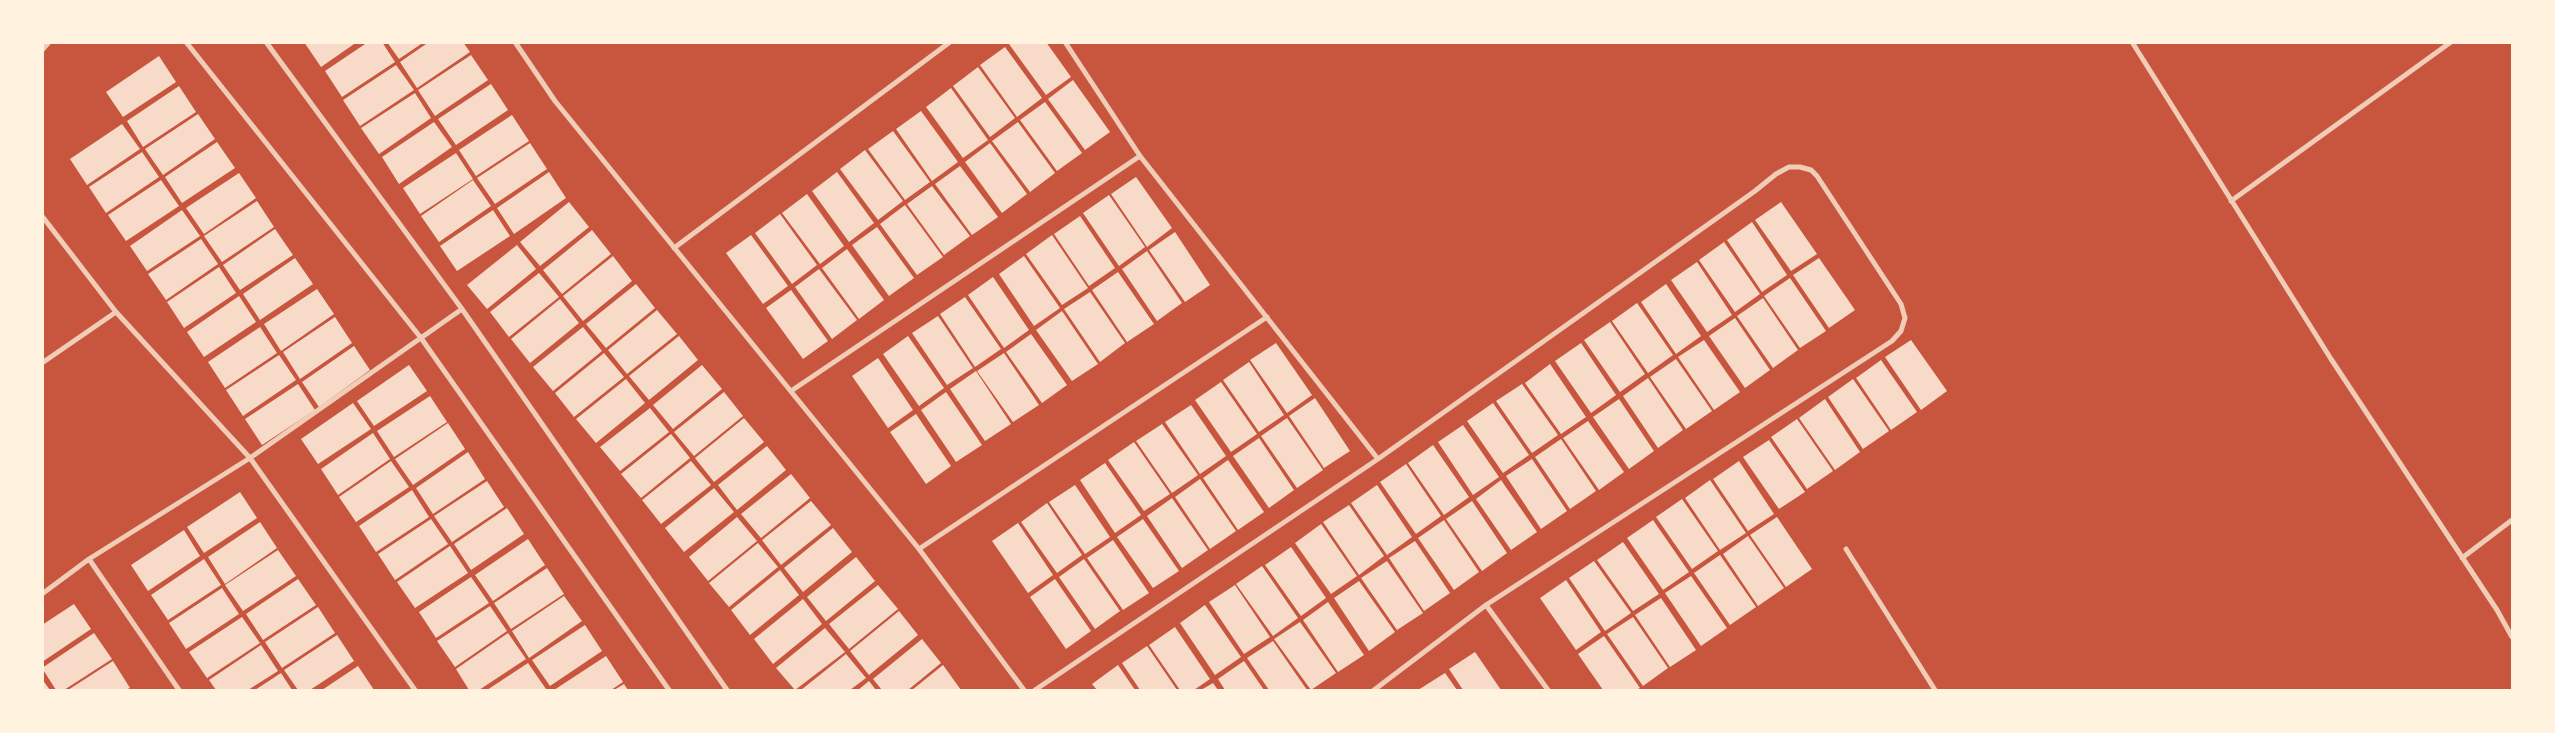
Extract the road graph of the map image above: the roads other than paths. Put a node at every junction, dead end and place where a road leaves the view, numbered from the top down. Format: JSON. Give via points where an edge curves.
{"nodes":[{"id":1,"x":49,"y":42,"type":"edge"},
{"id":2,"x":186,"y":42,"type":"edge"},
{"id":3,"x":266,"y":42,"type":"edge"},
{"id":4,"x":515,"y":42,"type":"edge"},
{"id":5,"x":950,"y":42,"type":"edge"},
{"id":6,"x":1065,"y":42,"type":"edge"},
{"id":7,"x":2132,"y":42,"type":"edge"},
{"id":8,"x":2451,"y":42,"type":"edge"},
{"id":9,"x":42,"y":50,"type":"edge"},
{"id":10,"x":1140,"y":156,"type":"junction"},
{"id":11,"x":2231,"y":201,"type":"junction"},
{"id":12,"x":42,"y":216,"type":"edge"},
{"id":13,"x":674,"y":248,"type":"junction"},
{"id":14,"x":462,"y":309,"type":"junction"},
{"id":15,"x":116,"y":312,"type":"junction"},
{"id":16,"x":1267,"y":317,"type":"junction"},
{"id":17,"x":421,"y":338,"type":"junction"},
{"id":18,"x":42,"y":363,"type":"edge"},
{"id":19,"x":791,"y":391,"type":"junction"},
{"id":20,"x":250,"y":458,"type":"junction"},
{"id":21,"x":1378,"y":459,"type":"junction"},
{"id":22,"x":2512,"y":520,"type":"edge"},
{"id":23,"x":918,"y":549,"type":"junction"},
{"id":24,"x":1846,"y":549,"type":"dead end"},
{"id":25,"x":2462,"y":558,"type":"junction"},
{"id":26,"x":89,"y":559,"type":"junction"},
{"id":27,"x":42,"y":594,"type":"edge"},
{"id":28,"x":1486,"y":605,"type":"junction"},
{"id":29,"x":2512,"y":637,"type":"edge"},
{"id":30,"x":179,"y":690,"type":"edge"},
{"id":31,"x":414,"y":690,"type":"edge"},
{"id":32,"x":669,"y":690,"type":"edge"},
{"id":33,"x":727,"y":690,"type":"edge"},
{"id":34,"x":1024,"y":690,"type":"edge"},
{"id":35,"x":1035,"y":690,"type":"edge"},
{"id":36,"x":1374,"y":690,"type":"edge"},
{"id":37,"x":1548,"y":690,"type":"edge"},
{"id":38,"x":1935,"y":690,"type":"edge"}],
"edges":[{"from":1,"to":9,"type":"street"},
{"from":2,"to":17,"type":"street"},
{"from":3,"to":14,"type":"street"},
{"from":4,"to":13,"type":"street","via":[[555,101]]},
{"from":5,"to":13,"type":"street"},
{"from":6,"to":10,"type":"street"},
{"from":7,"to":11,"type":"street"},
{"from":8,"to":11,"type":"street"},
{"from":10,"to":16,"type":"street"},
{"from":10,"to":19,"type":"street"},
{"from":11,"to":25,"type":"street"},
{"from":12,"to":15,"type":"street"},
{"from":13,"to":19,"type":"street"},
{"from":14,"to":17,"type":"street"},
{"from":14,"to":33,"type":"street"},
{"from":15,"to":18,"type":"street"},
{"from":15,"to":20,"type":"street"},
{"from":16,"to":21,"type":"street"},
{"from":16,"to":23,"type":"street"},
{"from":17,"to":20,"type":"street"},
{"from":17,"to":32,"type":"street"},
{"from":19,"to":23,"type":"street"},
{"from":20,"to":26,"type":"street"},
{"from":20,"to":31,"type":"street"},
{"from":21,"to":28,"type":"street","via":[[1776,174],[1789,167],[1800,167],[1817,176],[1901,304],[1905,318],[1901,331],[1892,341]]},
{"from":21,"to":35,"type":"street"},
{"from":22,"to":25,"type":"street"},
{"from":23,"to":34,"type":"street"},
{"from":24,"to":38,"type":"street"},
{"from":25,"to":29,"type":"street"},
{"from":26,"to":27,"type":"street"},
{"from":26,"to":30,"type":"street"},
{"from":28,"to":36,"type":"street"},
{"from":28,"to":37,"type":"street"}]}
